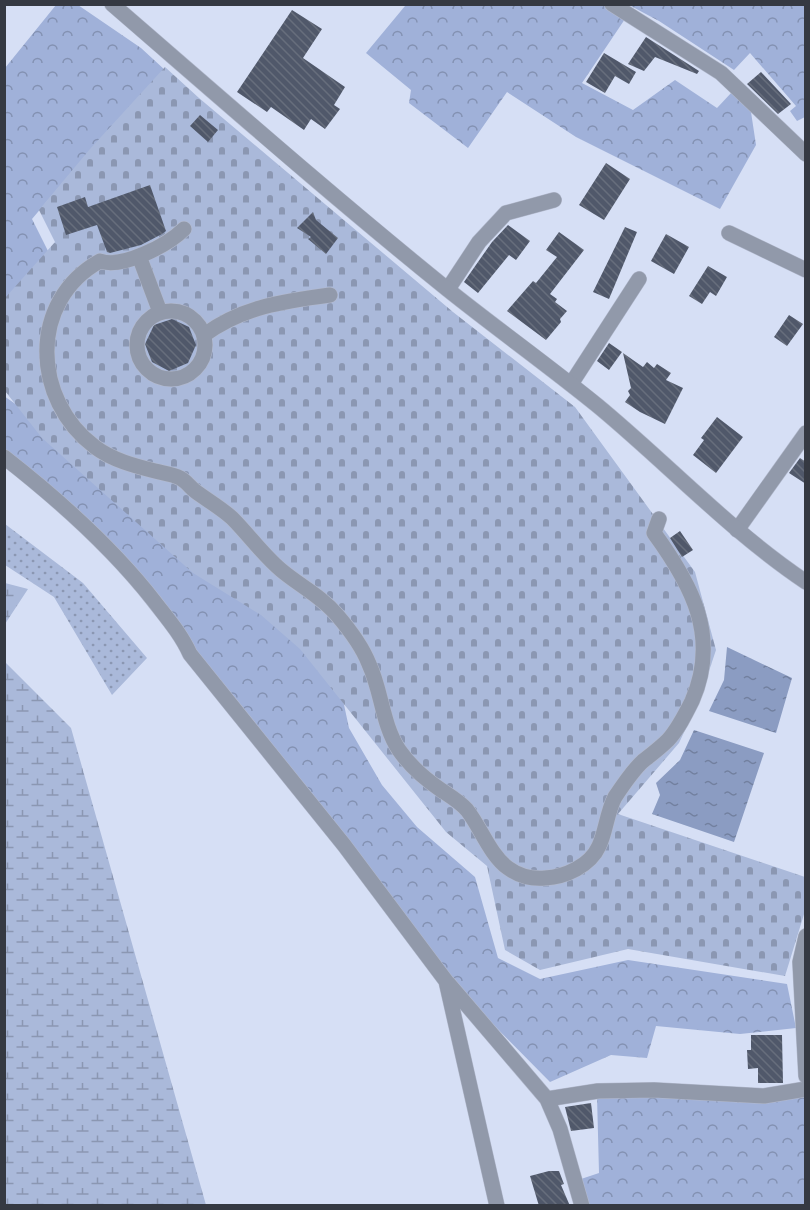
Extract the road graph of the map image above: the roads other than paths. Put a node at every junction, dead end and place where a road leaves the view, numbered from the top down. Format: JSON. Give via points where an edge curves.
{"nodes":[{"id":1,"x":112,"y":4,"type":"edge"},
{"id":2,"x":612,"y":4,"type":"edge"},
{"id":3,"x":806,"y":154,"type":"edge"},
{"id":4,"x":554,"y":200,"type":"dead end"},
{"id":5,"x":184,"y":229,"type":"dead end"},
{"id":6,"x":729,"y":233,"type":"dead end"},
{"id":7,"x":140,"y":256,"type":"junction"},
{"id":8,"x":805,"y":268,"type":"edge"},
{"id":9,"x":639,"y":279,"type":"dead end"},
{"id":10,"x":448,"y":289,"type":"junction"},
{"id":11,"x":330,"y":295,"type":"dead end"},
{"id":12,"x":160,"y":312,"type":"junction"},
{"id":13,"x":204,"y":335,"type":"junction"},
{"id":14,"x":571,"y":384,"type":"junction"},
{"id":15,"x":806,"y":433,"type":"edge"},
{"id":16,"x":4,"y":457,"type":"edge"},
{"id":17,"x":659,"y":519,"type":"dead end"},
{"id":18,"x":737,"y":530,"type":"junction"},
{"id":19,"x":806,"y":582,"type":"edge"},
{"id":20,"x":806,"y":936,"type":"edge"},
{"id":21,"x":446,"y":981,"type":"junction"},
{"id":22,"x":806,"y":1076,"type":"edge"},
{"id":23,"x":806,"y":1089,"type":"edge"},
{"id":24,"x":547,"y":1099,"type":"junction"},
{"id":25,"x":497,"y":1206,"type":"edge"},
{"id":26,"x":582,"y":1206,"type":"edge"}],
"edges":[{"from":1,"to":10,"type":"street"},
{"from":2,"to":3,"type":"street","via":[[721,73]]},
{"from":4,"to":10,"type":"street","via":[[506,213],[479,242]]},
{"from":5,"to":7,"type":"street","via":[[173,240]]},
{"from":6,"to":8,"type":"street"},
{"from":7,"to":12,"type":"street"},
{"from":7,"to":17,"type":"street","via":[[100,261],[71,282],[59,300],[49,330],[47,361],[52,384],[68,417],[94,446],[109,456],[180,478],[231,518],[282,570],[324,601],[349,630],[370,664],[388,728],[399,749],[427,780],[465,807],[500,861],[525,876],[557,877],[587,862],[598,849],[614,800],[640,763],[673,734],[694,696],[703,657],[699,613],[682,573],[654,533]]},
{"from":9,"to":14,"type":"street"},
{"from":10,"to":14,"type":"street"},
{"from":11,"to":13,"type":"street","via":[[254,309]]},
{"from":12,"to":13,"type":"street","via":[[183,313],[193,318]]},
{"from":12,"to":13,"type":"street","via":[[150,317],[137,336],[138,358],[152,375],[174,379],[194,370],[205,350]]},
{"from":14,"to":18,"type":"street"},
{"from":15,"to":18,"type":"street"},
{"from":16,"to":21,"type":"street","via":[[92,531],[137,579],[190,654],[344,845]]},
{"from":18,"to":19,"type":"street"},
{"from":20,"to":22,"type":"street","via":[[800,962]]},
{"from":21,"to":24,"type":"street"},
{"from":21,"to":25,"type":"street"},
{"from":23,"to":24,"type":"street","via":[[764,1096],[598,1091]]},
{"from":24,"to":26,"type":"street","via":[[560,1129]]}]}
